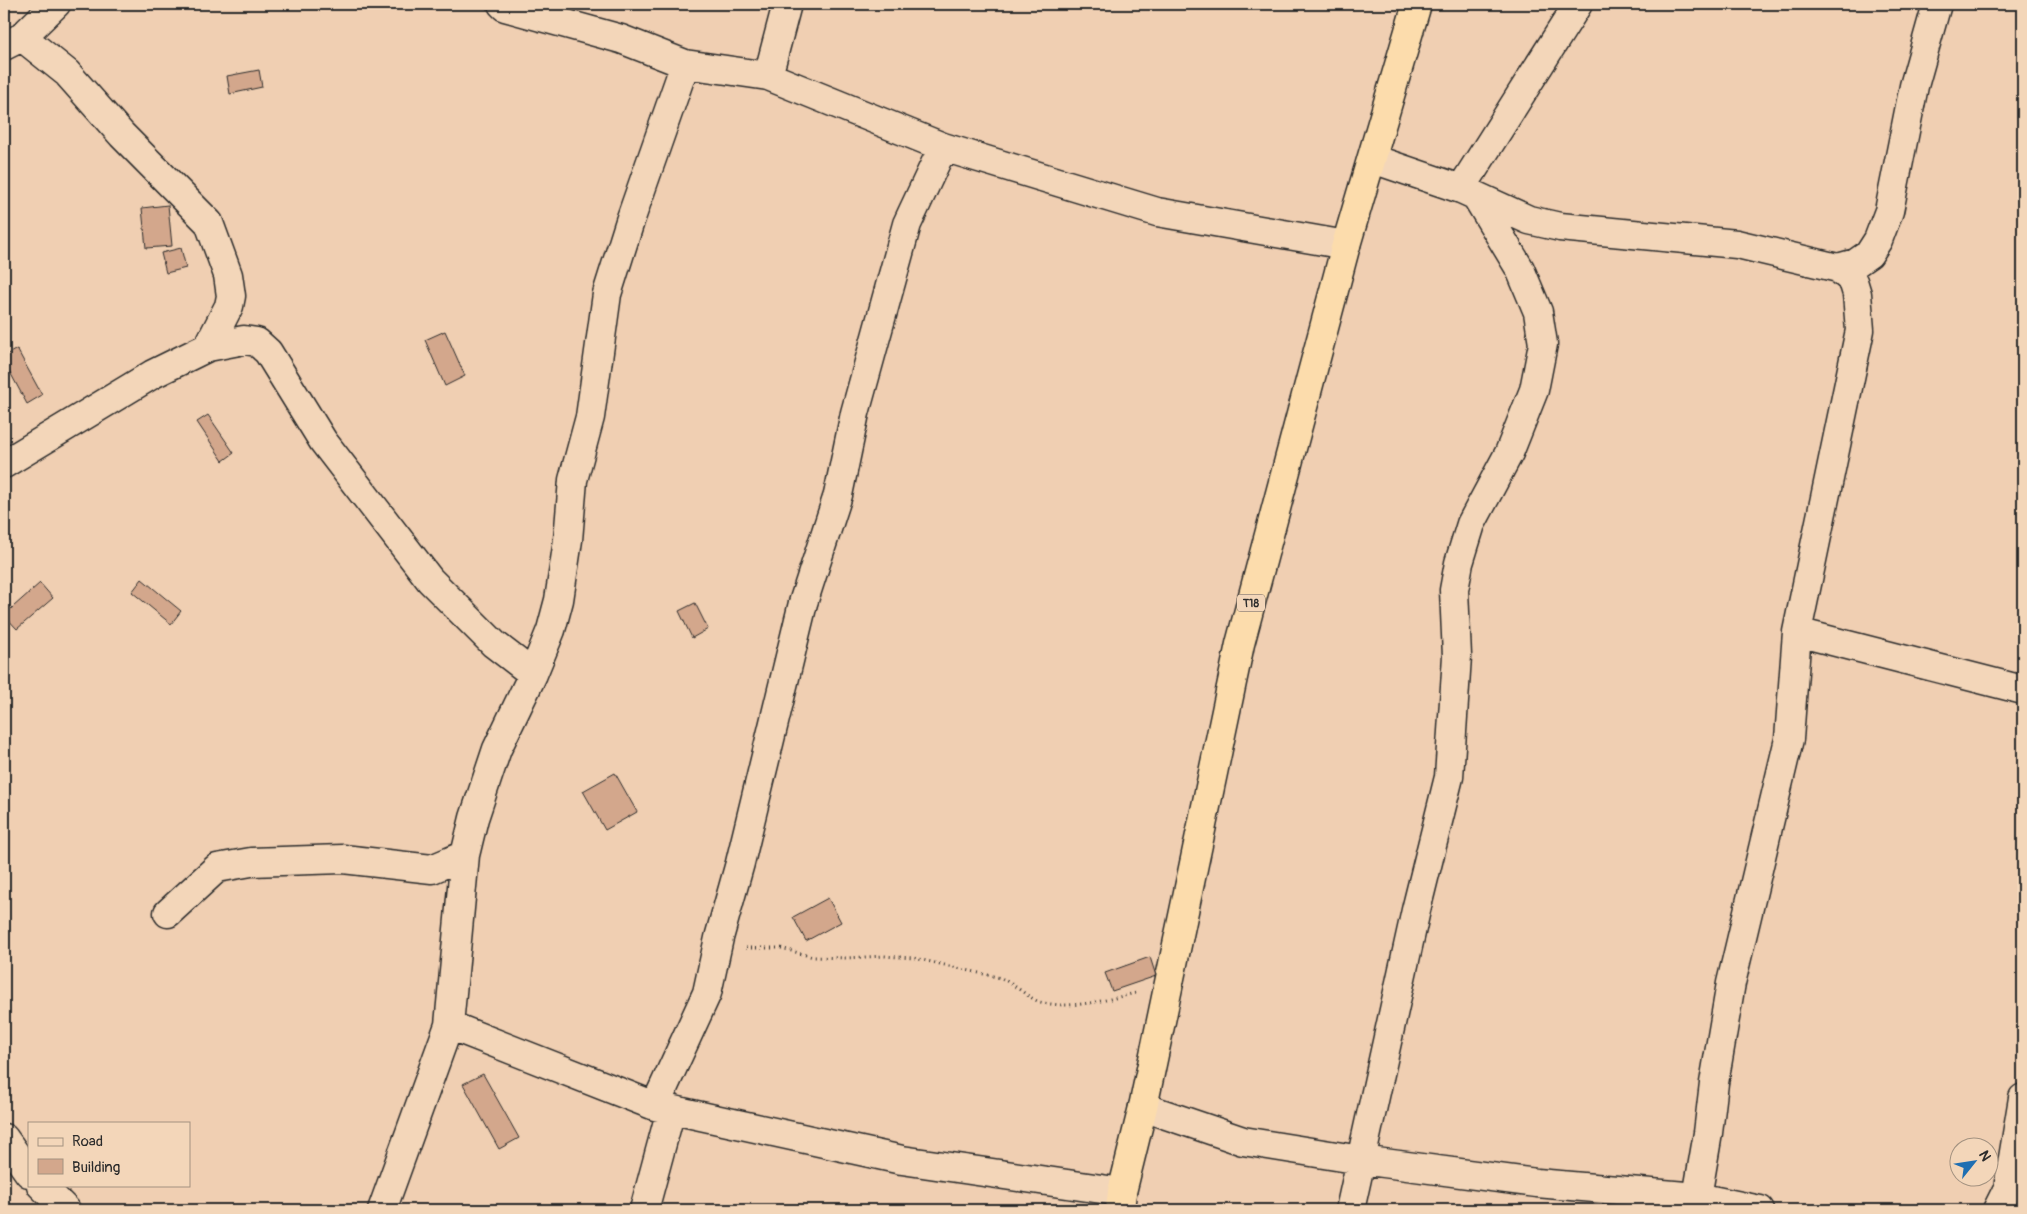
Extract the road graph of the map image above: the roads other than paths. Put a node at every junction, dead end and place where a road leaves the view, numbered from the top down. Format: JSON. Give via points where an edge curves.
{"nodes":[{"id":1,"x":56,"y":4,"type":"edge"},
{"id":2,"x":502,"y":4,"type":"edge"},
{"id":3,"x":787,"y":4,"type":"edge"},
{"id":4,"x":1417,"y":4,"type":"edge"},
{"id":5,"x":1578,"y":4,"type":"edge"},
{"id":6,"x":1937,"y":4,"type":"edge"},
{"id":7,"x":13,"y":41,"type":"edge"},
{"id":8,"x":685,"y":64,"type":"junction"},
{"id":9,"x":768,"y":76,"type":"junction"},
{"id":10,"x":943,"y":147,"type":"junction"},
{"id":11,"x":1373,"y":159,"type":"junction"},
{"id":12,"x":1468,"y":193,"type":"junction"},
{"id":13,"x":1346,"y":244,"type":"junction"},
{"id":14,"x":1838,"y":268,"type":"junction"},
{"id":15,"x":208,"y":347,"type":"junction"},
{"id":16,"x":4,"y":464,"type":"edge"},
{"id":17,"x":1797,"y":632,"type":"junction"},
{"id":18,"x":533,"y":674,"type":"junction"},
{"id":19,"x":2023,"y":690,"type":"edge"},
{"id":20,"x":465,"y":855,"type":"junction"},
{"id":21,"x":168,"y":913,"type":"dead end"},
{"id":22,"x":450,"y":1025,"type":"junction"},
{"id":23,"x":2023,"y":1098,"type":"edge"},
{"id":24,"x":1143,"y":1107,"type":"junction"},
{"id":25,"x":663,"y":1108,"type":"junction"},
{"id":26,"x":4,"y":1138,"type":"edge"},
{"id":27,"x":1361,"y":1160,"type":"junction"},
{"id":28,"x":25,"y":1174,"type":"edge"},
{"id":29,"x":39,"y":1186,"type":"edge"},
{"id":30,"x":1698,"y":1197,"type":"junction"},
{"id":31,"x":1121,"y":1201,"type":"edge"},
{"id":32,"x":66,"y":1210,"type":"edge"},
{"id":33,"x":382,"y":1210,"type":"edge"},
{"id":34,"x":644,"y":1210,"type":"edge"},
{"id":35,"x":1350,"y":1210,"type":"edge"},
{"id":36,"x":1760,"y":1210,"type":"edge"},
{"id":37,"x":1997,"y":1210,"type":"edge"}],
"edges":[{"from":1,"to":7,"type":"street"},
{"from":2,"to":8,"type":"street","via":[[621,39]]},
{"from":3,"to":9,"type":"street"},
{"from":4,"to":11,"type":"highway","number":"T18"},
{"from":5,"to":12,"type":"street"},
{"from":6,"to":14,"type":"street","via":[[1914,86],[1889,211],[1869,254],[1856,263]]},
{"from":7,"to":15,"type":"street","via":[[67,73],[122,135],[209,223],[228,275],[231,296]]},
{"from":8,"to":9,"type":"street"},
{"from":8,"to":18,"type":"street","via":[[607,294],[590,417],[573,480],[559,600]]},
{"from":9,"to":10,"type":"street"},
{"from":10,"to":13,"type":"street","via":[[1157,212]]},
{"from":10,"to":25,"type":"street","via":[[907,224],[855,413],[838,495],[803,603],[707,993]]},
{"from":11,"to":12,"type":"street"},
{"from":11,"to":13,"type":"highway","number":"T18"},
{"from":12,"to":14,"type":"street","via":[[1529,220],[1560,227],[1737,244]]},
{"from":12,"to":27,"type":"street","via":[[1520,269],[1538,312],[1544,344],[1534,390],[1509,453],[1471,524],[1459,563],[1454,590],[1457,656],[1450,777],[1416,910]]},
{"from":13,"to":24,"type":"highway","number":"T18","via":[[1240,644]]},
{"from":14,"to":17,"type":"street","via":[[1852,280],[1857,294],[1860,330]]},
{"from":15,"to":16,"type":"street","via":[[153,374]]},
{"from":15,"to":18,"type":"street","via":[[244,340],[257,342],[268,352],[323,441],[430,580],[494,644]]},
{"from":17,"to":19,"type":"street"},
{"from":17,"to":30,"type":"street","via":[[1789,739],[1731,983]]},
{"from":18,"to":20,"type":"street","via":[[497,749]]},
{"from":20,"to":21,"type":"street","via":[[432,869],[343,859],[251,862],[217,868]]},
{"from":20,"to":22,"type":"street"},
{"from":22,"to":25,"type":"street"},
{"from":22,"to":33,"type":"street"},
{"from":23,"to":37,"type":"street","via":[[2008,1188]]},
{"from":24,"to":27,"type":"street","via":[[1244,1141]]},
{"from":24,"to":31,"type":"highway","number":"T18"},
{"from":25,"to":31,"type":"street","via":[[902,1160]]},
{"from":25,"to":34,"type":"street"},
{"from":26,"to":28,"type":"street"},
{"from":27,"to":30,"type":"street","via":[[1537,1183]]},
{"from":27,"to":35,"type":"street"},
{"from":29,"to":32,"type":"street"},
{"from":30,"to":36,"type":"street"}]}
